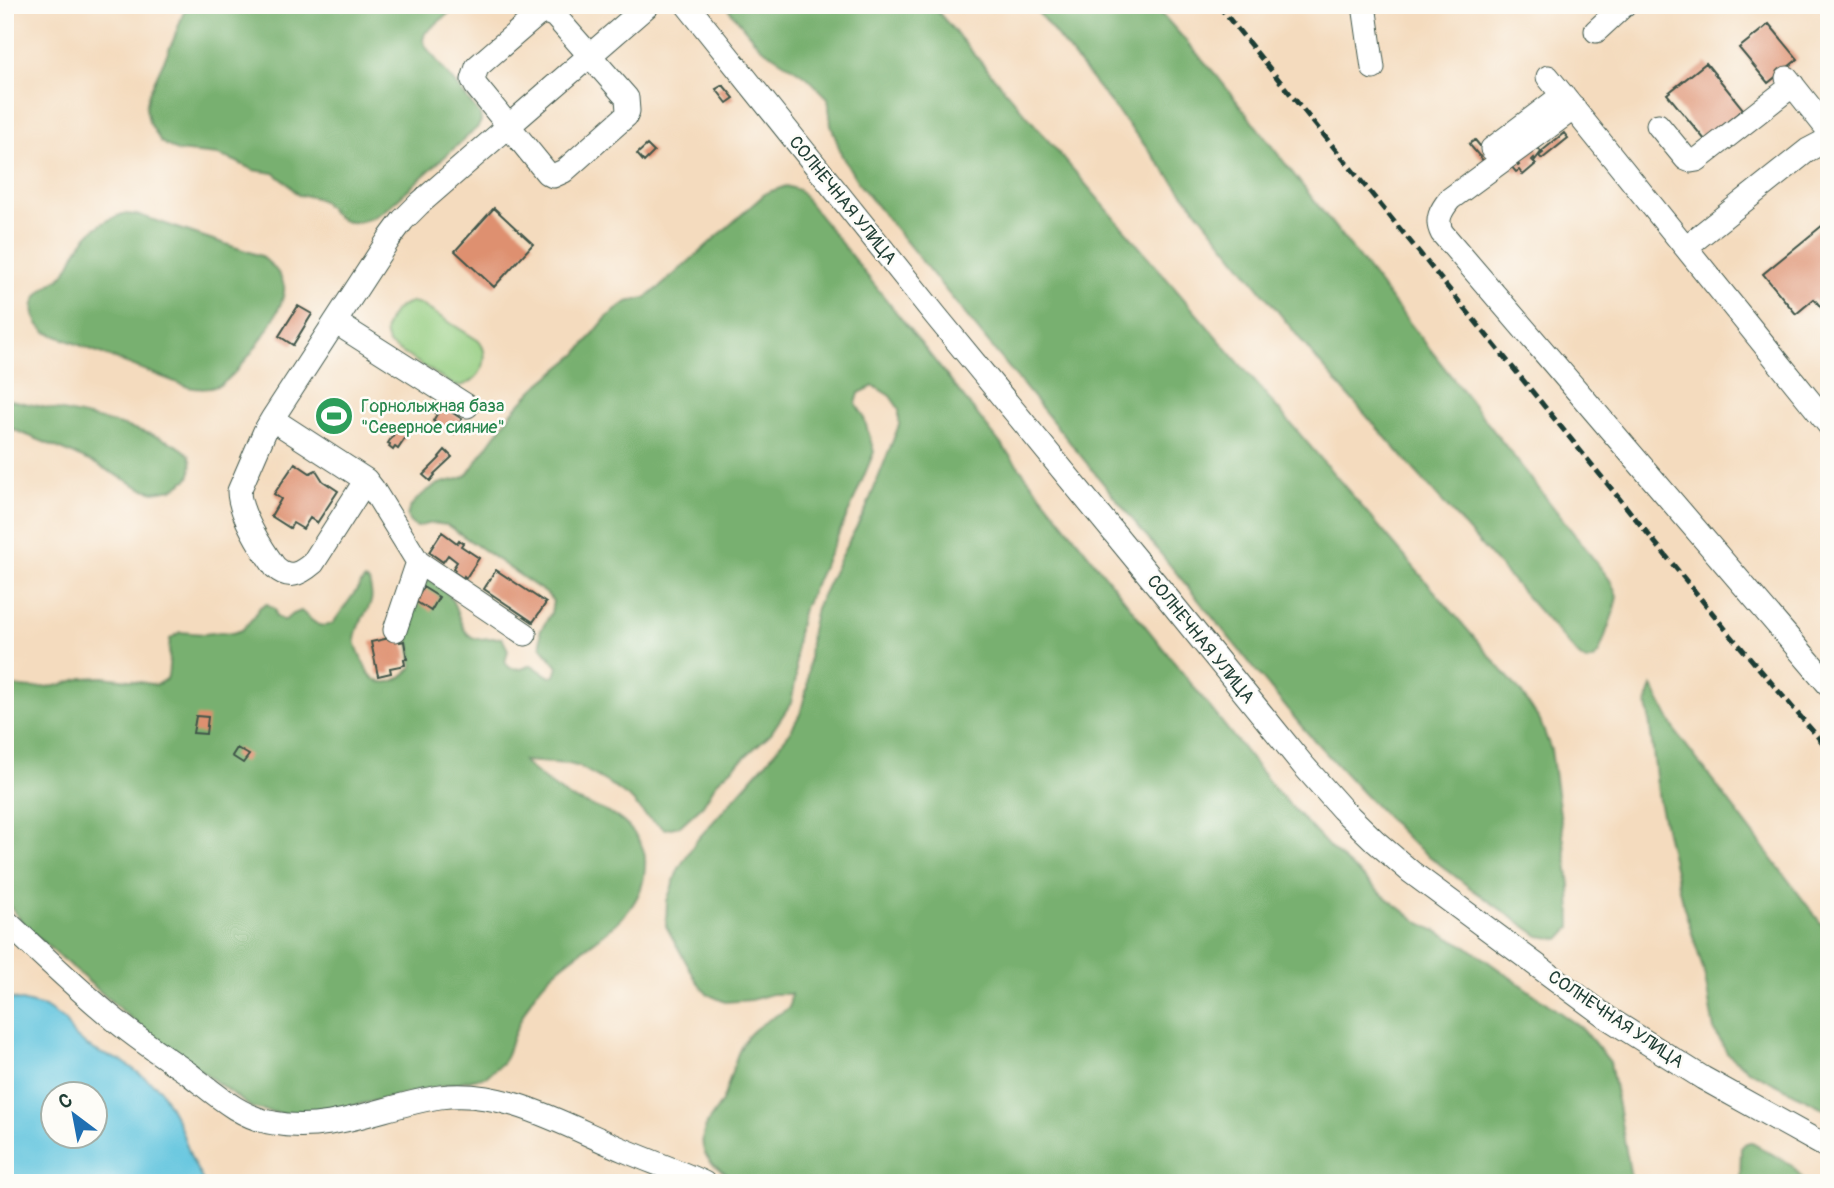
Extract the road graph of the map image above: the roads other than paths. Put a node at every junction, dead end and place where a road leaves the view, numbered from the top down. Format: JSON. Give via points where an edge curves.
{"nodes":[{"id":1,"x":648,"y":5,"type":"edge"},
{"id":2,"x":687,"y":5,"type":"edge"},
{"id":3,"x":1364,"y":5,"type":"edge"},
{"id":4,"x":1624,"y":5,"type":"edge"},
{"id":5,"x":1596,"y":31,"type":"dead end"},
{"id":6,"x":591,"y":55,"type":"junction"},
{"id":7,"x":1373,"y":68,"type":"dead end"},
{"id":8,"x":1548,"y":77,"type":"dead end"},
{"id":9,"x":1568,"y":102,"type":"junction"},
{"id":10,"x":1658,"y":125,"type":"dead end"},
{"id":11,"x":509,"y":127,"type":"junction"},
{"id":12,"x":1827,"y":141,"type":"edge"},
{"id":13,"x":1489,"y":151,"type":"dead end"},
{"id":14,"x":1686,"y":247,"type":"junction"},
{"id":15,"x":335,"y":322,"type":"junction"},
{"id":16,"x":467,"y":407,"type":"dead end"},
{"id":17,"x":272,"y":419,"type":"junction"},
{"id":18,"x":1829,"y":425,"type":"edge"},
{"id":19,"x":366,"y":480,"type":"junction"},
{"id":20,"x":418,"y":562,"type":"junction"},
{"id":21,"x":395,"y":630,"type":"dead end"},
{"id":22,"x":525,"y":634,"type":"dead end"},
{"id":23,"x":1829,"y":685,"type":"edge"},
{"id":24,"x":5,"y":920,"type":"edge"},
{"id":25,"x":1829,"y":1148,"type":"edge"},
{"id":26,"x":704,"y":1183,"type":"edge"}],
"edges":[{"from":1,"to":6,"type":"street"},
{"from":2,"to":25,"type":"street","name":"СОЛНЕЧНАЯ УЛИЦА","via":[[936,317],[1342,809],[1411,873],[1608,1018],[1703,1078]]},
{"from":3,"to":7,"type":"street"},
{"from":4,"to":5,"type":"street"},
{"from":6,"to":11,"type":"street"},
{"from":6,"to":11,"type":"street","via":[[555,16],[542,13],[477,67],[476,86]]},
{"from":6,"to":11,"type":"street","via":[[627,98],[628,111],[564,171],[553,176],[547,173]]},
{"from":8,"to":9,"type":"street"},
{"from":9,"to":13,"type":"street"},
{"from":9,"to":14,"type":"street"},
{"from":9,"to":23,"type":"street","via":[[1450,199],[1438,219],[1439,227]]},
{"from":10,"to":12,"type":"street","via":[[1686,159],[1697,160],[1790,81]]},
{"from":11,"to":15,"type":"street","via":[[403,220]]},
{"from":12,"to":14,"type":"street","via":[[1808,150]]},
{"from":14,"to":18,"type":"street"},
{"from":15,"to":16,"type":"street"},
{"from":15,"to":17,"type":"street"},
{"from":17,"to":19,"type":"street"},
{"from":17,"to":19,"type":"street","via":[[239,498],[279,571],[295,575],[313,563]]},
{"from":19,"to":20,"type":"street"},
{"from":20,"to":21,"type":"street"},
{"from":20,"to":22,"type":"street"},
{"from":24,"to":26,"type":"street","via":[[115,1020],[236,1109],[272,1123],[304,1126],[345,1120],[440,1097],[502,1100]]}]}
